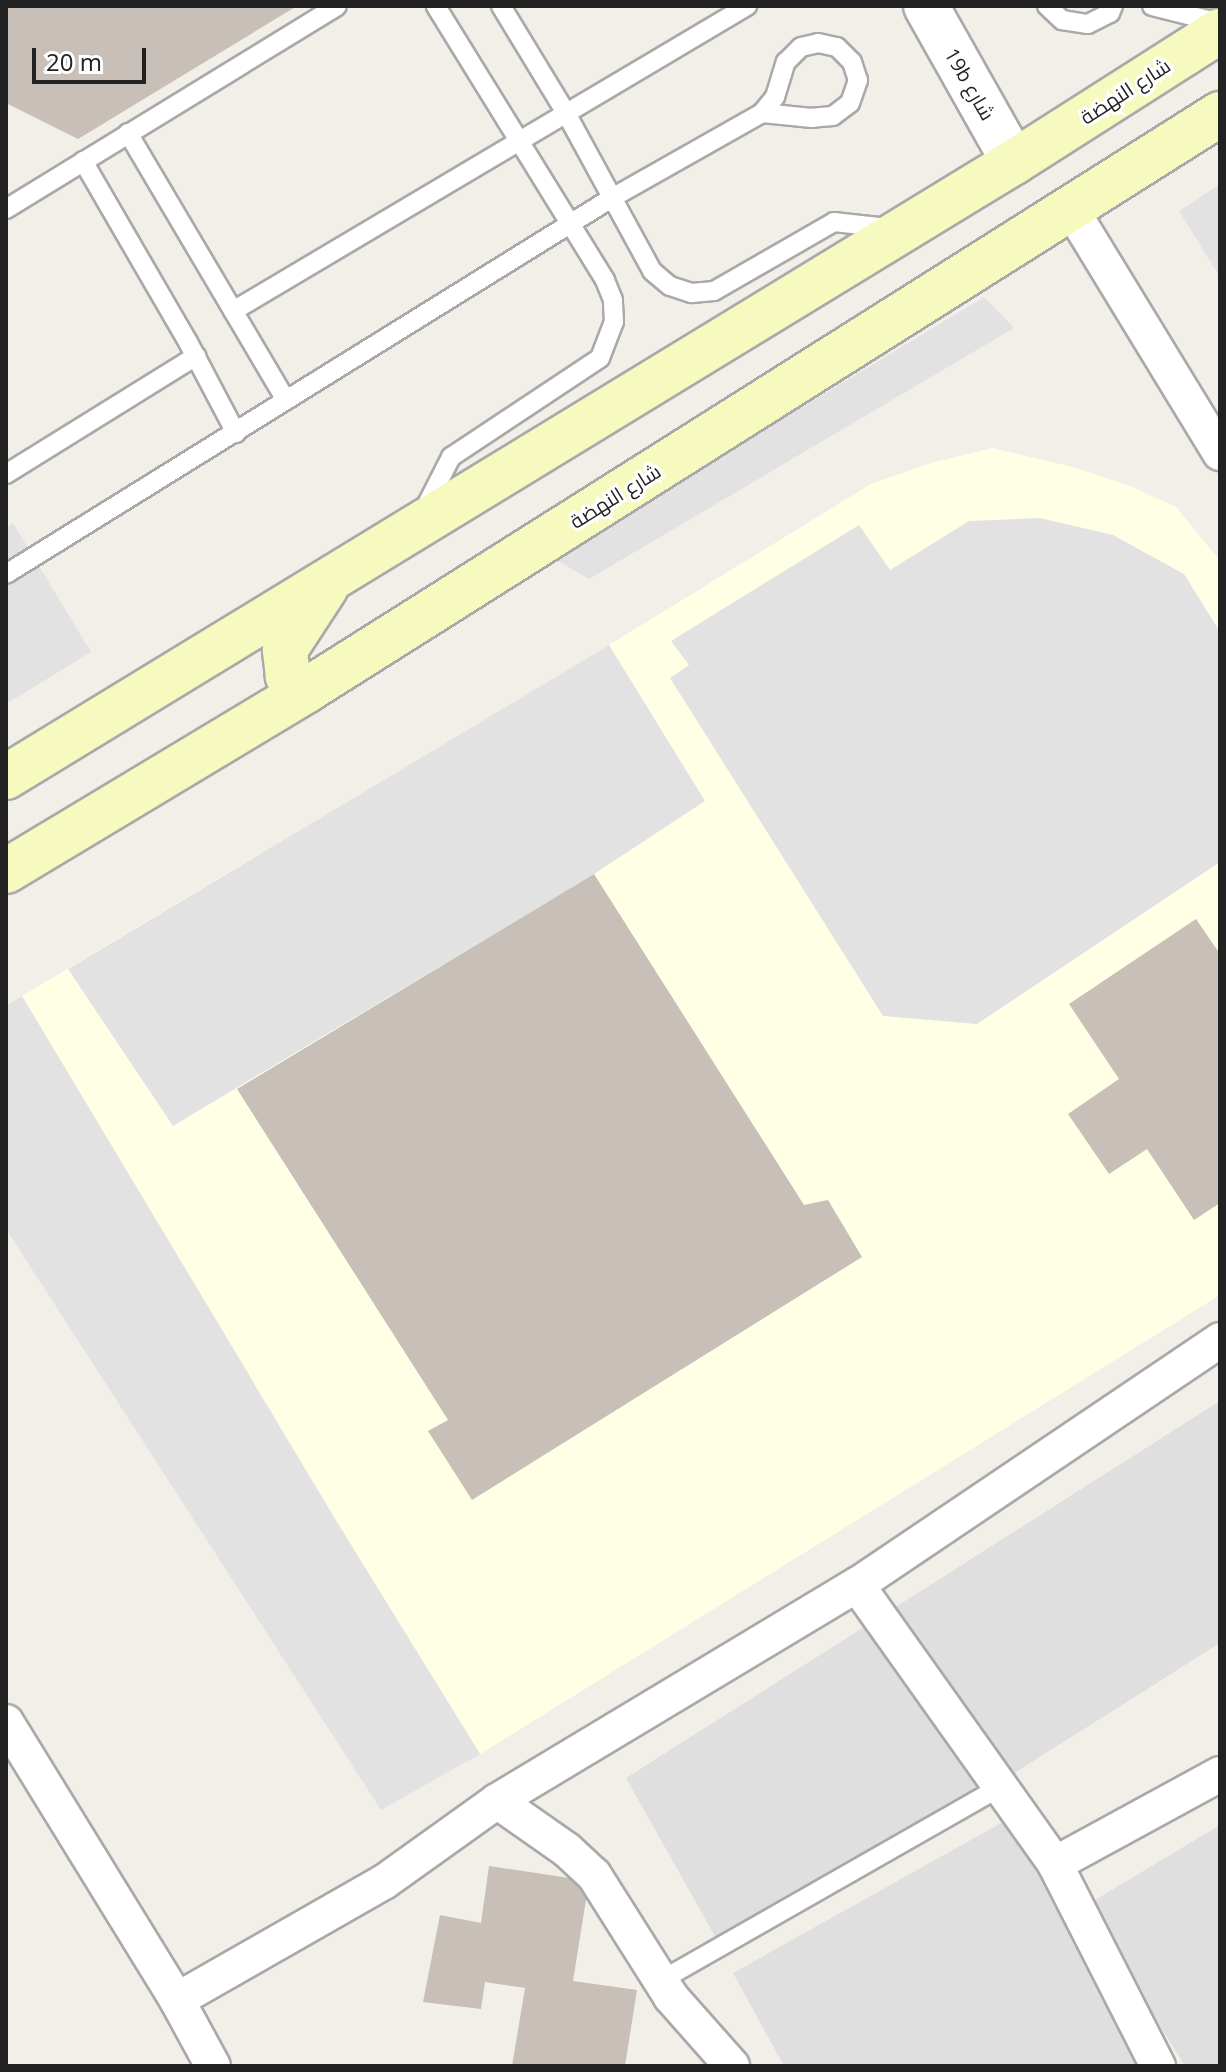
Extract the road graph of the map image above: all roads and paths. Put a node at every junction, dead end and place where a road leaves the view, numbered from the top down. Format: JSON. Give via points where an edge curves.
{"nodes":[{"id":1,"x":337,"y":6,"type":"edge"},
{"id":2,"x":436,"y":6,"type":"edge"},
{"id":3,"x":501,"y":6,"type":"edge"},
{"id":4,"x":747,"y":6,"type":"edge"},
{"id":5,"x":926,"y":6,"type":"edge"},
{"id":6,"x":1047,"y":6,"type":"edge"},
{"id":7,"x":1113,"y":6,"type":"edge"},
{"id":8,"x":1152,"y":6,"type":"edge"},
{"id":9,"x":1220,"y":23,"type":"edge"},
{"id":10,"x":1220,"y":31,"type":"edge"},
{"id":11,"x":566,"y":113,"type":"junction"},
{"id":12,"x":762,"y":113,"type":"junction"},
{"id":13,"x":1220,"y":114,"type":"edge"},
{"id":14,"x":128,"y":133,"type":"junction"},
{"id":15,"x":519,"y":142,"type":"junction"},
{"id":16,"x":83,"y":161,"type":"junction"},
{"id":17,"x":1014,"y":162,"type":"junction"},
{"id":18,"x":610,"y":199,"type":"junction"},
{"id":19,"x":6,"y":209,"type":"edge"},
{"id":20,"x":1071,"y":209,"type":"junction"},
{"id":21,"x":571,"y":224,"type":"junction"},
{"id":22,"x":903,"y":230,"type":"junction"},
{"id":23,"x":233,"y":311,"type":"junction"},
{"id":24,"x":196,"y":356,"type":"junction"},
{"id":25,"x":286,"y":400,"type":"junction"},
{"id":26,"x":236,"y":433,"type":"junction"},
{"id":27,"x":1220,"y":453,"type":"edge"},
{"id":28,"x":6,"y":474,"type":"edge"},
{"id":29,"x":417,"y":524,"type":"junction"},
{"id":30,"x":337,"y":572,"type":"junction"},
{"id":31,"x":6,"y":574,"type":"edge"},
{"id":32,"x":307,"y":690,"type":"junction"},
{"id":33,"x":6,"y":777,"type":"edge"},
{"id":34,"x":6,"y":871,"type":"edge"},
{"id":35,"x":1220,"y":1340,"type":"edge"},
{"id":36,"x":857,"y":1585,"type":"junction"},
{"id":37,"x":6,"y":1722,"type":"edge"},
{"id":38,"x":1220,"y":1774,"type":"edge"},
{"id":39,"x":1000,"y":1787,"type":"junction"},
{"id":40,"x":497,"y":1801,"type":"junction"},
{"id":41,"x":1055,"y":1864,"type":"junction"},
{"id":42,"x":660,"y":1981,"type":"junction"},
{"id":43,"x":177,"y":2000,"type":"junction"},
{"id":44,"x":213,"y":2066,"type":"edge"},
{"id":45,"x":732,"y":2066,"type":"edge"},
{"id":46,"x":1158,"y":2066,"type":"edge"}],
"edges":[{"from":1,"to":14,"type":"lane"},
{"from":2,"to":15,"type":"lane"},
{"from":3,"to":11,"type":"lane"},
{"from":4,"to":11,"type":"lane"},
{"from":5,"to":17,"type":"street","name":"19b شارع"},
{"from":6,"to":7,"type":"lane","via":[[1062,20],[1088,24]]},
{"from":8,"to":9,"type":"lane"},
{"from":10,"to":17,"type":"main road","name":"شارع النهضة"},
{"from":11,"to":15,"type":"lane"},
{"from":11,"to":18,"type":"lane"},
{"from":12,"to":12,"type":"lane","via":[[775,97],[786,62],[801,47],[837,47],[852,62],[858,80],[850,103],[833,116]]},
{"from":12,"to":18,"type":"lane"},
{"from":13,"to":20,"type":"main road","name":"شارع النهضة"},
{"from":14,"to":16,"type":"lane"},
{"from":14,"to":23,"type":"lane"},
{"from":15,"to":21,"type":"lane"},
{"from":15,"to":23,"type":"lane"},
{"from":16,"to":19,"type":"lane"},
{"from":16,"to":24,"type":"lane"},
{"from":17,"to":22,"type":"main road","name":"شارع النهضة"},
{"from":18,"to":21,"type":"lane"},
{"from":18,"to":22,"type":"lane","via":[[652,271],[670,286],[692,293],[714,291],[834,222]]},
{"from":20,"to":27,"type":"street"},
{"from":20,"to":32,"type":"main road","name":"شارع النهضة"},
{"from":21,"to":25,"type":"lane"},
{"from":21,"to":29,"type":"lane","via":[[613,300],[609,342],[600,358],[451,457]]},
{"from":22,"to":29,"type":"main road","name":"شارع النهضة"},
{"from":23,"to":25,"type":"lane"},
{"from":24,"to":26,"type":"lane"},
{"from":24,"to":28,"type":"lane"},
{"from":25,"to":26,"type":"lane"},
{"from":26,"to":31,"type":"lane"},
{"from":29,"to":30,"type":"main road","name":"شارع النهضة"},
{"from":30,"to":32,"type":"main road","via":[[285,650],[288,676]]},
{"from":30,"to":33,"type":"main road","name":"شارع النهضة"},
{"from":32,"to":34,"type":"main road","name":"شارع النهضة"},
{"from":35,"to":36,"type":"street"},
{"from":36,"to":39,"type":"street"},
{"from":36,"to":40,"type":"street"},
{"from":37,"to":43,"type":"street"},
{"from":38,"to":41,"type":"street"},
{"from":39,"to":41,"type":"street"},
{"from":39,"to":42,"type":"lane"},
{"from":40,"to":42,"type":"street","via":[[594,1875]]},
{"from":40,"to":43,"type":"street","via":[[384,1882]]},
{"from":41,"to":46,"type":"street"},
{"from":42,"to":45,"type":"street"},
{"from":43,"to":44,"type":"street"}]}
